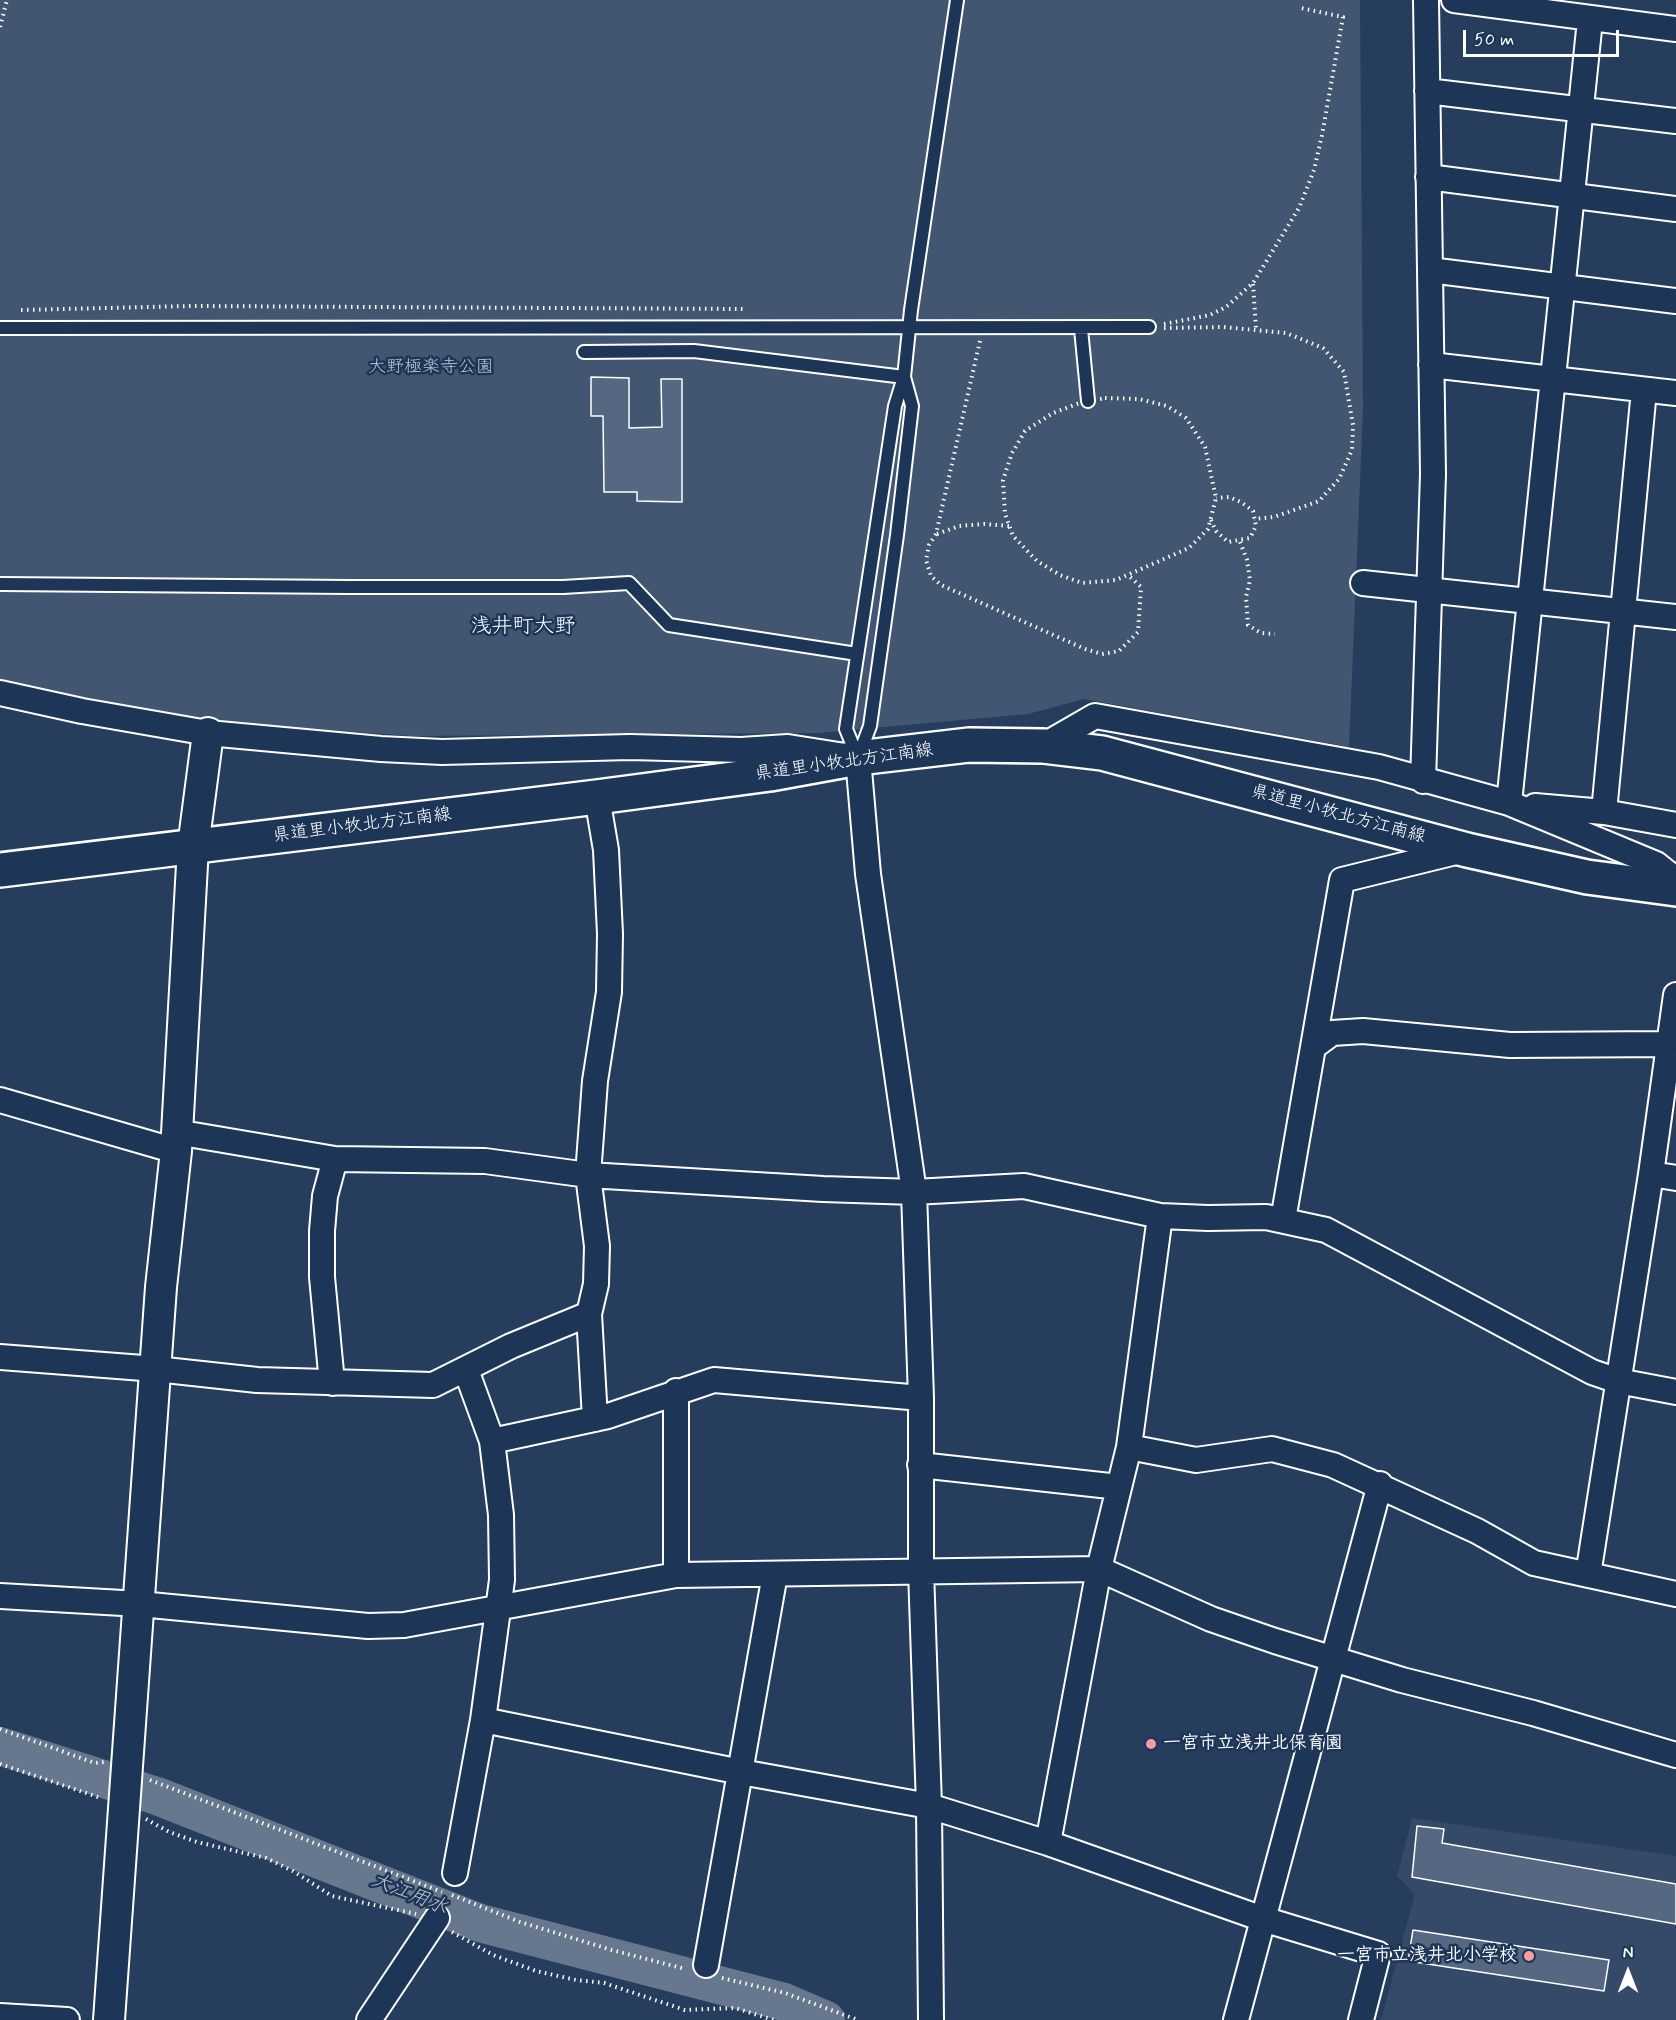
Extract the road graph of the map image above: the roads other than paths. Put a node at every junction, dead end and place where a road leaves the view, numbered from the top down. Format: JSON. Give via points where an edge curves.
{"nodes":[{"id":1,"x":957,"y":0,"type":"edge"},
{"id":2,"x":1426,"y":0,"type":"edge"},
{"id":3,"x":1454,"y":0,"type":"edge"},
{"id":4,"x":1590,"y":20,"type":"junction"},
{"id":5,"x":1676,"y":29,"type":"edge"},
{"id":6,"x":1427,"y":91,"type":"junction"},
{"id":7,"x":1581,"y":110,"type":"junction"},
{"id":8,"x":1676,"y":121,"type":"edge"},
{"id":9,"x":1428,"y":177,"type":"junction"},
{"id":10,"x":1572,"y":196,"type":"junction"},
{"id":11,"x":1676,"y":209,"type":"edge"},
{"id":12,"x":1430,"y":270,"type":"junction"},
{"id":13,"x":1562,"y":287,"type":"junction"},
{"id":14,"x":1676,"y":302,"type":"edge"},
{"id":15,"x":909,"y":327,"type":"junction"},
{"id":16,"x":1149,"y":327,"type":"road end"},
{"id":17,"x":0,"y":328,"type":"edge"},
{"id":18,"x":1081,"y":329,"type":"junction"},
{"id":19,"x":584,"y":352,"type":"dead end"},
{"id":20,"x":1431,"y":365,"type":"junction"},
{"id":21,"x":904,"y":377,"type":"junction"},
{"id":22,"x":1553,"y":379,"type":"junction"},
{"id":23,"x":1644,"y":390,"type":"junction"},
{"id":24,"x":1676,"y":393,"type":"edge"},
{"id":25,"x":1088,"y":401,"type":"road end"},
{"id":26,"x":1363,"y":583,"type":"dead end"},
{"id":27,"x":0,"y":584,"type":"edge"},
{"id":28,"x":1429,"y":590,"type":"junction"},
{"id":29,"x":1530,"y":601,"type":"junction"},
{"id":30,"x":1623,"y":611,"type":"junction"},
{"id":31,"x":1676,"y":617,"type":"edge"},
{"id":32,"x":857,"y":654,"type":"junction"},
{"id":33,"x":0,"y":693,"type":"edge"},
{"id":34,"x":208,"y":733,"type":"junction"},
{"id":35,"x":1043,"y":746,"type":"junction"},
{"id":36,"x":858,"y":758,"type":"junction"},
{"id":37,"x":1423,"y":781,"type":"junction"},
{"id":38,"x":597,"y":798,"type":"junction"},
{"id":39,"x":1509,"y":803,"type":"junction"},
{"id":40,"x":1604,"y":812,"type":"junction"},
{"id":41,"x":1676,"y":825,"type":"edge"},
{"id":42,"x":193,"y":847,"type":"junction"},
{"id":43,"x":1467,"y":850,"type":"junction"},
{"id":44,"x":0,"y":870,"type":"edge"},
{"id":45,"x":1676,"y":884,"type":"edge"},
{"id":46,"x":1676,"y":889,"type":"edge"},
{"id":47,"x":1676,"y":994,"type":"edge"},
{"id":48,"x":1670,"y":1044,"type":"junction"},
{"id":49,"x":1313,"y":1047,"type":"junction"},
{"id":50,"x":0,"y":1100,"type":"edge"},
{"id":51,"x":176,"y":1142,"type":"junction"},
{"id":52,"x":335,"y":1159,"type":"junction"},
{"id":53,"x":1651,"y":1174,"type":"junction"},
{"id":54,"x":588,"y":1175,"type":"junction"},
{"id":55,"x":1676,"y":1178,"type":"edge"},
{"id":56,"x":914,"y":1192,"type":"junction"},
{"id":57,"x":1160,"y":1216,"type":"junction"},
{"id":58,"x":1283,"y":1220,"type":"junction"},
{"id":59,"x":589,"y":1314,"type":"junction"},
{"id":60,"x":0,"y":1357,"type":"edge"},
{"id":61,"x":156,"y":1369,"type":"junction"},
{"id":62,"x":466,"y":1370,"type":"junction"},
{"id":63,"x":1618,"y":1381,"type":"junction"},
{"id":64,"x":332,"y":1383,"type":"junction"},
{"id":65,"x":676,"y":1391,"type":"junction"},
{"id":66,"x":1676,"y":1392,"type":"edge"},
{"id":67,"x":921,"y":1398,"type":"junction"},
{"id":68,"x":595,"y":1419,"type":"junction"},
{"id":69,"x":492,"y":1441,"type":"junction"},
{"id":70,"x":1129,"y":1447,"type":"junction"},
{"id":71,"x":920,"y":1465,"type":"junction"},
{"id":72,"x":1380,"y":1484,"type":"junction"},
{"id":73,"x":1119,"y":1487,"type":"junction"},
{"id":74,"x":1099,"y":1569,"type":"junction"},
{"id":75,"x":921,"y":1570,"type":"junction"},
{"id":76,"x":776,"y":1574,"type":"junction"},
{"id":77,"x":676,"y":1575,"type":"junction"},
{"id":78,"x":1588,"y":1575,"type":"junction"},
{"id":79,"x":1676,"y":1594,"type":"edge"},
{"id":80,"x":0,"y":1596,"type":"edge"},
{"id":81,"x":140,"y":1604,"type":"junction"},
{"id":82,"x":498,"y":1610,"type":"junction"},
{"id":83,"x":1334,"y":1659,"type":"junction"},
{"id":84,"x":483,"y":1720,"type":"junction"},
{"id":85,"x":1676,"y":1755,"type":"edge"},
{"id":86,"x":741,"y":1772,"type":"junction"},
{"id":87,"x":928,"y":1806,"type":"junction"},
{"id":88,"x":1048,"y":1844,"type":"junction"},
{"id":89,"x":455,"y":1873,"type":"dead end"},
{"id":90,"x":1263,"y":1919,"type":"junction"},
{"id":91,"x":435,"y":1920,"type":"road end"},
{"id":92,"x":704,"y":1970,"type":"road end"},
{"id":93,"x":0,"y":2016,"type":"edge"},
{"id":94,"x":67,"y":2020,"type":"edge"},
{"id":95,"x":109,"y":2020,"type":"edge"},
{"id":96,"x":369,"y":2020,"type":"edge"},
{"id":97,"x":931,"y":2020,"type":"edge"},
{"id":98,"x":1236,"y":2020,"type":"edge"},
{"id":99,"x":1361,"y":2020,"type":"edge"}],
"edges":[{"from":1,"to":15,"type":"lane"},
{"from":2,"to":6,"type":"street"},
{"from":3,"to":4,"type":"street"},
{"from":4,"to":5,"type":"street"},
{"from":4,"to":7,"type":"street"},
{"from":6,"to":7,"type":"street"},
{"from":6,"to":9,"type":"street"},
{"from":7,"to":8,"type":"street"},
{"from":7,"to":10,"type":"street"},
{"from":9,"to":10,"type":"street"},
{"from":9,"to":12,"type":"street"},
{"from":10,"to":11,"type":"street"},
{"from":10,"to":13,"type":"street"},
{"from":12,"to":13,"type":"street"},
{"from":12,"to":20,"type":"street"},
{"from":13,"to":14,"type":"street"},
{"from":13,"to":22,"type":"street"},
{"from":15,"to":17,"type":"lane"},
{"from":15,"to":18,"type":"lane"},
{"from":15,"to":21,"type":"lane"},
{"from":16,"to":18,"type":"lane"},
{"from":18,"to":25,"type":"lane"},
{"from":19,"to":21,"type":"lane","via":[[694,351]]},
{"from":20,"to":22,"type":"street"},
{"from":20,"to":28,"type":"street"},
{"from":21,"to":32,"type":"lane","via":[[895,406]]},
{"from":21,"to":36,"type":"lane","via":[[912,406],[897,535],[870,726]]},
{"from":22,"to":23,"type":"street"},
{"from":22,"to":29,"type":"street"},
{"from":23,"to":24,"type":"street"},
{"from":23,"to":30,"type":"street"},
{"from":26,"to":28,"type":"street"},
{"from":27,"to":32,"type":"lane","via":[[563,587],[629,583],[669,625]]},
{"from":28,"to":29,"type":"street"},
{"from":28,"to":37,"type":"street"},
{"from":29,"to":30,"type":"street"},
{"from":29,"to":39,"type":"street"},
{"from":30,"to":31,"type":"street"},
{"from":30,"to":40,"type":"street"},
{"from":32,"to":36,"type":"lane","via":[[846,729]]},
{"from":33,"to":34,"type":"street"},
{"from":34,"to":36,"type":"street","via":[[442,752],[788,747]]},
{"from":34,"to":42,"type":"street"},
{"from":35,"to":36,"type":"main road","name":"県道里小牧北方江南線","via":[[969,745]]},
{"from":35,"to":37,"type":"street","via":[[1095,716],[1379,767]]},
{"from":35,"to":43,"type":"main road","name":"県道里小牧北方江南線","via":[[1102,753]]},
{"from":36,"to":38,"type":"main road","name":"県道里小牧北方江南線"},
{"from":36,"to":56,"type":"street","via":[[867,863]]},
{"from":37,"to":39,"type":"street"},
{"from":38,"to":42,"type":"main road","name":"県道里小牧北方江南線"},
{"from":38,"to":54,"type":"street","via":[[606,850],[609,992],[595,1081]]},
{"from":39,"to":40,"type":"street"},
{"from":39,"to":45,"type":"street","via":[[1656,864]]},
{"from":40,"to":41,"type":"street"},
{"from":42,"to":44,"type":"main road","name":"県道里小牧北方江南線"},
{"from":42,"to":51,"type":"street"},
{"from":43,"to":46,"type":"main road","name":"県道里小牧北方江南線","via":[[1587,878]]},
{"from":43,"to":49,"type":"street","via":[[1342,880]]},
{"from":47,"to":48,"type":"street"},
{"from":48,"to":49,"type":"street","via":[[1510,1045],[1363,1032],[1332,1033]]},
{"from":48,"to":53,"type":"street"},
{"from":49,"to":58,"type":"street"},
{"from":50,"to":51,"type":"street"},
{"from":51,"to":52,"type":"street"},
{"from":51,"to":61,"type":"street"},
{"from":52,"to":54,"type":"street","via":[[485,1161]]},
{"from":52,"to":64,"type":"street","via":[[325,1196],[322,1231],[322,1277]]},
{"from":53,"to":55,"type":"street"},
{"from":53,"to":63,"type":"street"},
{"from":54,"to":56,"type":"street"},
{"from":54,"to":59,"type":"street","via":[[597,1246],[597,1284]]},
{"from":56,"to":57,"type":"street","via":[[1024,1185]]},
{"from":56,"to":67,"type":"street"},
{"from":57,"to":58,"type":"street"},
{"from":57,"to":70,"type":"street"},
{"from":58,"to":63,"type":"street","via":[[1326,1230],[1592,1372]]},
{"from":59,"to":62,"type":"street","via":[[511,1346]]},
{"from":59,"to":68,"type":"street"},
{"from":60,"to":61,"type":"street"},
{"from":61,"to":64,"type":"street"},
{"from":61,"to":81,"type":"street"},
{"from":62,"to":64,"type":"street","via":[[433,1384]]},
{"from":62,"to":69,"type":"street"},
{"from":63,"to":66,"type":"street"},
{"from":63,"to":78,"type":"street"},
{"from":65,"to":67,"type":"street","via":[[714,1380]]},
{"from":65,"to":68,"type":"street"},
{"from":65,"to":77,"type":"street"},
{"from":67,"to":71,"type":"street"},
{"from":68,"to":69,"type":"street"},
{"from":69,"to":82,"type":"street","via":[[501,1515],[502,1580]]},
{"from":70,"to":72,"type":"street","via":[[1196,1460],[1272,1449],[1334,1465]]},
{"from":70,"to":73,"type":"street"},
{"from":71,"to":73,"type":"street"},
{"from":71,"to":75,"type":"street"},
{"from":72,"to":78,"type":"street","via":[[1534,1563]]},
{"from":72,"to":83,"type":"street"},
{"from":73,"to":74,"type":"street"},
{"from":74,"to":75,"type":"street"},
{"from":74,"to":83,"type":"street","via":[[1211,1619]]},
{"from":74,"to":88,"type":"street"},
{"from":75,"to":76,"type":"street"},
{"from":75,"to":87,"type":"street"},
{"from":76,"to":77,"type":"street"},
{"from":76,"to":86,"type":"street"},
{"from":77,"to":82,"type":"street"},
{"from":78,"to":79,"type":"street"},
{"from":80,"to":81,"type":"street"},
{"from":81,"to":82,"type":"street","via":[[368,1626],[404,1625]]},
{"from":81,"to":95,"type":"street"},
{"from":82,"to":84,"type":"street"},
{"from":83,"to":85,"type":"street"},
{"from":83,"to":90,"type":"street"},
{"from":84,"to":86,"type":"street"},
{"from":84,"to":89,"type":"street"},
{"from":86,"to":87,"type":"street"},
{"from":86,"to":92,"type":"street"},
{"from":87,"to":88,"type":"street"},
{"from":87,"to":97,"type":"street"},
{"from":88,"to":90,"type":"street"},
{"from":90,"to":98,"type":"street"},
{"from":90,"to":99,"type":"street","via":[[1378,1954]]},
{"from":91,"to":96,"type":"street"},
{"from":93,"to":94,"type":"street"}]}
